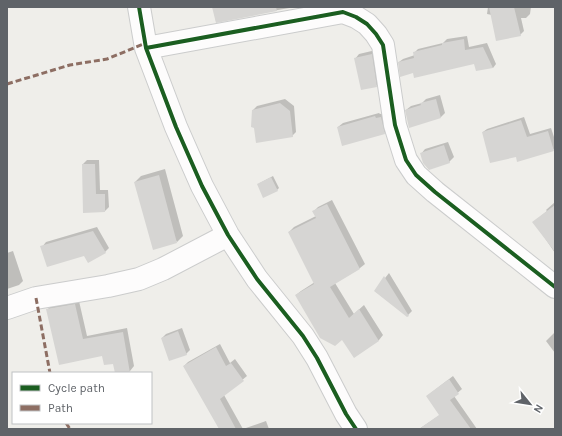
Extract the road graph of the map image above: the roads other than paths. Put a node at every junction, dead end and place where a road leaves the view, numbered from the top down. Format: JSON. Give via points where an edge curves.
{"nodes":[{"id":1,"x":139,"y":7,"type":"edge"},
{"id":2,"x":146,"y":48,"type":"junction"},
{"id":3,"x":228,"y":235,"type":"junction"},
{"id":4,"x":555,"y":287,"type":"edge"},
{"id":5,"x":7,"y":308,"type":"edge"},
{"id":6,"x":356,"y":429,"type":"edge"}],
"edges":[{"from":1,"to":2,"type":"street"},
{"from":2,"to":3,"type":"street","via":[[202,186]]},
{"from":2,"to":4,"type":"street","via":[[343,12],[356,17],[367,24],[383,45],[394,125],[406,160],[416,175]]},
{"from":3,"to":5,"type":"street","via":[[139,279],[36,298]]},
{"from":3,"to":6,"type":"street","via":[[257,279],[303,336]]}]}
